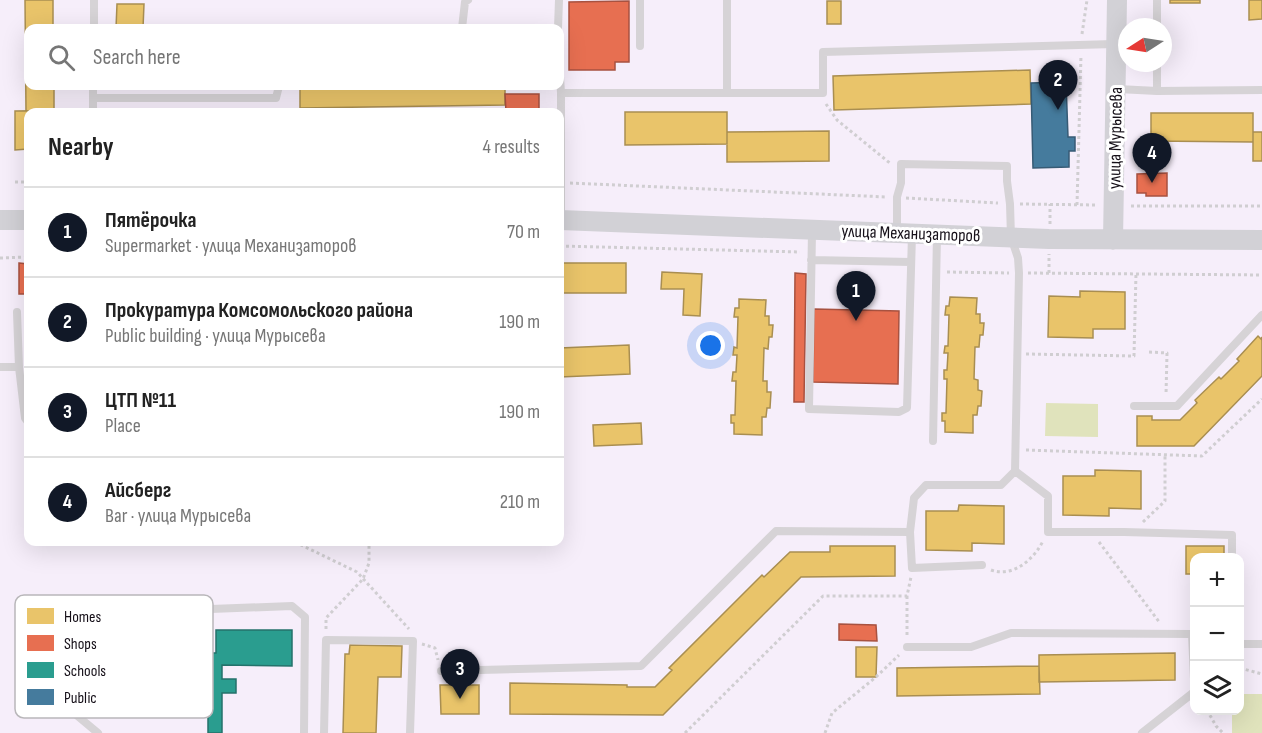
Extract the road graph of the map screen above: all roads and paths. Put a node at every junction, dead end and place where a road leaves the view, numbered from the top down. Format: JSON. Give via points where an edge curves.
{"nodes":[{"id":1,"x":94,"y":0,"type":"edge"},
{"id":2,"x":468,"y":0,"type":"edge"},
{"id":3,"x":559,"y":0,"type":"edge"},
{"id":4,"x":640,"y":0,"type":"edge"},
{"id":5,"x":727,"y":0,"type":"edge"},
{"id":6,"x":1087,"y":0,"type":"edge"},
{"id":7,"x":1117,"y":0,"type":"edge"},
{"id":8,"x":1157,"y":0,"type":"edge"},
{"id":9,"x":1157,"y":18,"type":"edge"},
{"id":10,"x":94,"y":24,"type":"edge"},
{"id":11,"x":462,"y":24,"type":"edge"},
{"id":12,"x":558,"y":24,"type":"edge"},
{"id":13,"x":1117,"y":44,"type":"junction"},
{"id":14,"x":1081,"y":45,"type":"junction"},
{"id":15,"x":640,"y":46,"type":"dead end"},
{"id":16,"x":1157,"y":72,"type":"edge"},
{"id":17,"x":1116,"y":89,"type":"junction"},
{"id":18,"x":93,"y":90,"type":"edge"},
{"id":19,"x":278,"y":90,"type":"edge"},
{"id":20,"x":561,"y":90,"type":"edge"},
{"id":21,"x":1262,"y":90,"type":"edge"},
{"id":22,"x":1157,"y":92,"type":"junction"},
{"id":23,"x":561,"y":93,"type":"junction"},
{"id":24,"x":727,"y":93,"type":"junction"},
{"id":25,"x":818,"y":93,"type":"junction"},
{"id":26,"x":93,"y":98,"type":"junction"},
{"id":27,"x":93,"y":108,"type":"edge"},
{"id":28,"x":561,"y":108,"type":"edge"},
{"id":29,"x":901,"y":171,"type":"junction"},
{"id":30,"x":15,"y":182,"type":"dead end"},
{"id":31,"x":24,"y":182,"type":"edge"},
{"id":32,"x":564,"y":183,"type":"edge"},
{"id":33,"x":897,"y":197,"type":"junction"},
{"id":34,"x":1010,"y":204,"type":"junction"},
{"id":35,"x":1077,"y":205,"type":"junction"},
{"id":36,"x":1114,"y":206,"type":"junction"},
{"id":37,"x":1262,"y":206,"type":"edge"},
{"id":38,"x":0,"y":220,"type":"edge"},
{"id":39,"x":24,"y":220,"type":"edge"},
{"id":40,"x":564,"y":220,"type":"edge"},
{"id":41,"x":812,"y":230,"type":"junction"},
{"id":42,"x":905,"y":233,"type":"junction"},
{"id":43,"x":937,"y":234,"type":"junction"},
{"id":44,"x":1011,"y":237,"type":"junction"},
{"id":45,"x":1113,"y":240,"type":"junction"},
{"id":46,"x":1262,"y":240,"type":"edge"},
{"id":47,"x":564,"y":246,"type":"edge"},
{"id":48,"x":811,"y":256,"type":"junction"},
{"id":49,"x":24,"y":257,"type":"edge"},
{"id":50,"x":0,"y":258,"type":"edge"},
{"id":51,"x":911,"y":262,"type":"junction"},
{"id":52,"x":936,"y":272,"type":"junction"},
{"id":53,"x":1019,"y":273,"type":"junction"},
{"id":54,"x":1136,"y":273,"type":"junction"},
{"id":55,"x":1262,"y":275,"type":"edge"},
{"id":56,"x":17,"y":312,"type":"dead end"},
{"id":57,"x":1262,"y":315,"type":"edge"},
{"id":58,"x":1149,"y":352,"type":"dead end"},
{"id":59,"x":1026,"y":354,"type":"dead end"},
{"id":60,"x":0,"y":366,"type":"edge"},
{"id":61,"x":19,"y":367,"type":"junction"},
{"id":62,"x":1262,"y":399,"type":"edge"},
{"id":63,"x":1134,"y":406,"type":"dead end"},
{"id":64,"x":1166,"y":406,"type":"junction"},
{"id":65,"x":24,"y":410,"type":"edge"},
{"id":66,"x":933,"y":441,"type":"dead end"},
{"id":67,"x":1024,"y":450,"type":"dead end"},
{"id":68,"x":1165,"y":455,"type":"junction"},
{"id":69,"x":1015,"y":471,"type":"junction"},
{"id":70,"x":910,"y":531,"type":"junction"},
{"id":71,"x":1048,"y":532,"type":"junction"},
{"id":72,"x":1091,"y":532,"type":"junction"},
{"id":73,"x":1132,"y":532,"type":"junction"},
{"id":74,"x":303,"y":546,"type":"edge"},
{"id":75,"x":369,"y":546,"type":"edge"},
{"id":76,"x":1232,"y":553,"type":"edge"},
{"id":77,"x":982,"y":565,"type":"joint"},
{"id":78,"x":912,"y":568,"type":"junction"},
{"id":79,"x":363,"y":579,"type":"junction"},
{"id":80,"x":907,"y":596,"type":"junction"},
{"id":81,"x":213,"y":609,"type":"edge"},
{"id":82,"x":1168,"y":634,"type":"junction"},
{"id":83,"x":1190,"y":634,"type":"edge"},
{"id":84,"x":326,"y":640,"type":"junction"},
{"id":85,"x":413,"y":641,"type":"junction"},
{"id":86,"x":1244,"y":644,"type":"edge"},
{"id":87,"x":1262,"y":644,"type":"edge"},
{"id":88,"x":907,"y":647,"type":"junction"},
{"id":89,"x":1244,"y":669,"type":"edge"},
{"id":90,"x":441,"y":671,"type":"joint"},
{"id":91,"x":1262,"y":674,"type":"edge"},
{"id":92,"x":1190,"y":696,"type":"edge"},
{"id":93,"x":1209,"y":715,"type":"edge"},
{"id":94,"x":80,"y":718,"type":"edge"},
{"id":95,"x":98,"y":733,"type":"edge"},
{"id":96,"x":304,"y":733,"type":"edge"},
{"id":97,"x":324,"y":733,"type":"edge"},
{"id":98,"x":410,"y":733,"type":"edge"},
{"id":99,"x":685,"y":733,"type":"edge"},
{"id":100,"x":825,"y":733,"type":"edge"},
{"id":101,"x":1142,"y":733,"type":"edge"},
{"id":102,"x":1223,"y":733,"type":"edge"}],
"edges":[{"from":1,"to":10,"type":"lane"},
{"from":2,"to":11,"type":"lane"},
{"from":3,"to":12,"type":"lane"},
{"from":4,"to":15,"type":"lane"},
{"from":5,"to":24,"type":"lane"},
{"from":6,"to":14,"type":"path"},
{"from":7,"to":13,"type":"main road","name":"улица Мурысева"},
{"from":8,"to":9,"type":"lane"},
{"from":13,"to":14,"type":"lane"},
{"from":13,"to":17,"type":"main road","name":"улица Мурысева"},
{"from":14,"to":25,"type":"lane","via":[[823,52],[823,93]]},
{"from":14,"to":35,"type":"path"},
{"from":16,"to":22,"type":"lane"},
{"from":17,"to":22,"type":"lane"},
{"from":17,"to":36,"type":"main road","name":"улица Мурысева"},
{"from":18,"to":26,"type":"lane"},
{"from":19,"to":26,"type":"lane","via":[[276,98]]},
{"from":20,"to":23,"type":"lane"},
{"from":21,"to":22,"type":"lane"},
{"from":23,"to":24,"type":"lane"},
{"from":23,"to":28,"type":"lane"},
{"from":24,"to":25,"type":"lane"},
{"from":25,"to":29,"type":"path","via":[[837,120]]},
{"from":26,"to":27,"type":"lane"},
{"from":29,"to":33,"type":"lane"},
{"from":29,"to":34,"type":"lane","via":[[901,164],[1007,166]]},
{"from":30,"to":31,"type":"path"},
{"from":32,"to":33,"type":"path"},
{"from":33,"to":34,"type":"path"},
{"from":33,"to":42,"type":"lane"},
{"from":34,"to":35,"type":"path"},
{"from":34,"to":44,"type":"lane"},
{"from":35,"to":36,"type":"path"},
{"from":36,"to":37,"type":"path"},
{"from":36,"to":45,"type":"main road","name":"улица Мурысева"},
{"from":38,"to":39,"type":"main road"},
{"from":40,"to":41,"type":"main road","name":"улица Механизаторов"},
{"from":41,"to":42,"type":"main road","name":"улица Механизаторов"},
{"from":41,"to":48,"type":"lane"},
{"from":42,"to":43,"type":"main road","name":"улица Механизаторов"},
{"from":42,"to":51,"type":"lane"},
{"from":43,"to":44,"type":"main road","name":"улица Механизаторов"},
{"from":43,"to":52,"type":"lane"},
{"from":44,"to":45,"type":"main road","name":"улица Механизаторов"},
{"from":44,"to":53,"type":"lane"},
{"from":45,"to":46,"type":"main road","name":"улица Механизаторов"},
{"from":47,"to":48,"type":"path"},
{"from":48,"to":51,"type":"lane"},
{"from":48,"to":51,"type":"lane","via":[[809,409],[899,412],[907,408]]},
{"from":49,"to":50,"type":"path"},
{"from":52,"to":53,"type":"path"},
{"from":52,"to":66,"type":"lane"},
{"from":53,"to":54,"type":"path"},
{"from":53,"to":69,"type":"lane"},
{"from":54,"to":55,"type":"path"},
{"from":54,"to":59,"type":"path","via":[[1134,356]]},
{"from":56,"to":61,"type":"lane"},
{"from":57,"to":64,"type":"lane","via":[[1177,406]]},
{"from":58,"to":64,"type":"path","via":[[1167,353]]},
{"from":60,"to":61,"type":"lane"},
{"from":61,"to":65,"type":"lane"},
{"from":62,"to":68,"type":"path","via":[[1202,456]]},
{"from":63,"to":64,"type":"lane"},
{"from":67,"to":68,"type":"path"},
{"from":68,"to":73,"type":"path","via":[[1165,501]]},
{"from":69,"to":70,"type":"lane","via":[[1000,485],[926,485],[914,498]]},
{"from":69,"to":71,"type":"lane","via":[[1048,496]]},
{"from":70,"to":78,"type":"lane"},
{"from":70,"to":90,"type":"lane","via":[[776,531],[640,666]]},
{"from":71,"to":72,"type":"lane"},
{"from":71,"to":77,"type":"path","via":[[1037,553],[1017,570],[995,572]]},
{"from":72,"to":73,"type":"lane"},
{"from":72,"to":82,"type":"path"},
{"from":73,"to":76,"type":"lane","via":[[1232,535]]},
{"from":74,"to":79,"type":"path","via":[[357,572]]},
{"from":75,"to":79,"type":"path","via":[[369,563]]},
{"from":77,"to":78,"type":"lane"},
{"from":78,"to":80,"type":"path"},
{"from":79,"to":84,"type":"path","via":[[326,618]]},
{"from":79,"to":85,"type":"path","via":[[409,628]]},
{"from":80,"to":88,"type":"path"},
{"from":80,"to":99,"type":"path","via":[[823,596]]},
{"from":81,"to":96,"type":"lane","via":[[292,606],[305,617]]},
{"from":82,"to":83,"type":"lane"},
{"from":82,"to":88,"type":"lane","via":[[1011,633],[971,647]]},
{"from":84,"to":85,"type":"lane"},
{"from":84,"to":97,"type":"lane"},
{"from":85,"to":90,"type":"path","via":[[435,648]]},
{"from":85,"to":98,"type":"lane"},
{"from":86,"to":87,"type":"lane"},
{"from":88,"to":100,"type":"path","via":[[832,713]]},
{"from":89,"to":91,"type":"path"},
{"from":92,"to":101,"type":"lane"},
{"from":93,"to":102,"type":"path"},
{"from":94,"to":95,"type":"lane"}]}
